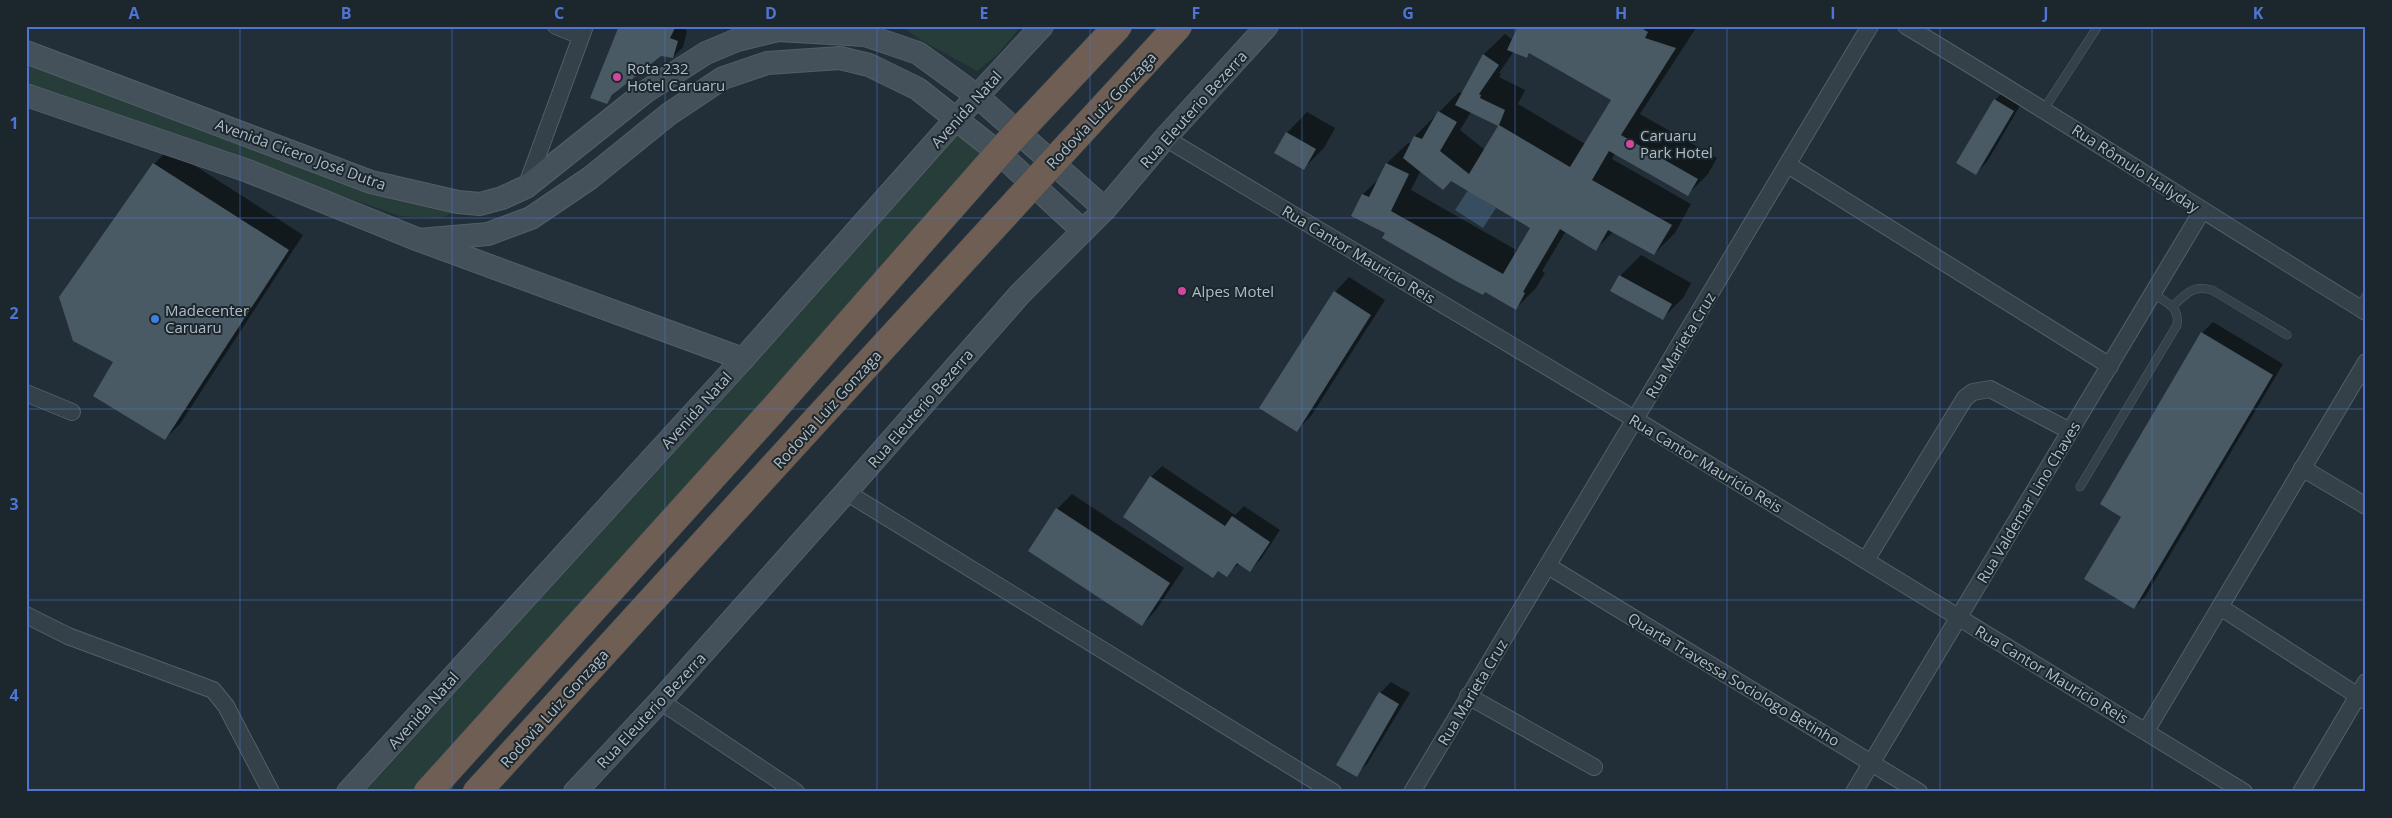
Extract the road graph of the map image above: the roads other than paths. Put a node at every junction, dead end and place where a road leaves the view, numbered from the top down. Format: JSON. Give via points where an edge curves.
{"nodes":[{"id":1,"x":556,"y":26,"type":"edge"},
{"id":2,"x":1042,"y":26,"type":"edge"},
{"id":3,"x":1118,"y":26,"type":"edge"},
{"id":4,"x":1178,"y":26,"type":"edge"},
{"id":5,"x":1267,"y":26,"type":"edge"},
{"id":6,"x":1870,"y":26,"type":"edge"},
{"id":7,"x":1906,"y":26,"type":"edge"},
{"id":8,"x":2098,"y":26,"type":"edge"},
{"id":9,"x":583,"y":31,"type":"edge"},
{"id":10,"x":26,"y":52,"type":"edge"},
{"id":11,"x":26,"y":95,"type":"edge"},
{"id":12,"x":977,"y":96,"type":"junction"},
{"id":13,"x":160,"y":102,"type":"junction"},
{"id":14,"x":2044,"y":109,"type":"junction"},
{"id":15,"x":956,"y":119,"type":"junction"},
{"id":16,"x":148,"y":136,"type":"junction"},
{"id":17,"x":1165,"y":138,"type":"junction"},
{"id":18,"x":1788,"y":164,"type":"junction"},
{"id":19,"x":526,"y":188,"type":"junction"},
{"id":20,"x":1105,"y":209,"type":"junction"},
{"id":21,"x":2202,"y":211,"type":"junction"},
{"id":22,"x":1083,"y":231,"type":"junction"},
{"id":23,"x":419,"y":240,"type":"junction"},
{"id":24,"x":2153,"y":294,"type":"junction"},
{"id":25,"x":2173,"y":306,"type":"junction"},
{"id":26,"x":2363,"y":306,"type":"edge"},
{"id":27,"x":2287,"y":335,"type":"dead end"},
{"id":28,"x":743,"y":359,"type":"junction"},
{"id":29,"x":2366,"y":362,"type":"edge"},
{"id":30,"x":2110,"y":366,"type":"junction"},
{"id":31,"x":26,"y":393,"type":"edge"},
{"id":32,"x":72,"y":412,"type":"dead end"},
{"id":33,"x":1636,"y":420,"type":"junction"},
{"id":34,"x":2070,"y":431,"type":"junction"},
{"id":35,"x":2302,"y":468,"type":"junction"},
{"id":36,"x":2080,"y":487,"type":"dead end"},
{"id":37,"x":846,"y":492,"type":"junction"},
{"id":38,"x":2366,"y":506,"type":"edge"},
{"id":39,"x":1866,"y":560,"type":"junction"},
{"id":40,"x":1548,"y":566,"type":"junction"},
{"id":41,"x":2220,"y":607,"type":"junction"},
{"id":42,"x":26,"y":615,"type":"edge"},
{"id":43,"x":1959,"y":617,"type":"junction"},
{"id":44,"x":2366,"y":682,"type":"edge"},
{"id":45,"x":1468,"y":696,"type":"junction"},
{"id":46,"x":2362,"y":699,"type":"edge"},
{"id":47,"x":660,"y":701,"type":"junction"},
{"id":48,"x":2146,"y":730,"type":"junction"},
{"id":49,"x":1872,"y":764,"type":"junction"},
{"id":50,"x":1594,"y":766,"type":"dead end"},
{"id":51,"x":271,"y":792,"type":"edge"},
{"id":52,"x":348,"y":792,"type":"edge"},
{"id":53,"x":428,"y":792,"type":"edge"},
{"id":54,"x":477,"y":792,"type":"edge"},
{"id":55,"x":575,"y":792,"type":"edge"},
{"id":56,"x":796,"y":792,"type":"edge"},
{"id":57,"x":1333,"y":792,"type":"edge"},
{"id":58,"x":1412,"y":792,"type":"edge"},
{"id":59,"x":1854,"y":792,"type":"edge"},
{"id":60,"x":1920,"y":792,"type":"edge"},
{"id":61,"x":2244,"y":792,"type":"edge"},
{"id":62,"x":2301,"y":792,"type":"edge"}],
"edges":[{"from":1,"to":9,"type":"street"},
{"from":2,"to":12,"type":"street","name":"Avenida Natal"},
{"from":3,"to":53,"type":"highway","bridge":true,"via":[[1006,145],[772,411]]},
{"from":4,"to":54,"type":"highway","name":"Rodovia Luiz Gonzaga","bridge":true},
{"from":5,"to":17,"type":"street","name":"Rua Eleuterio Bezerra"},
{"from":6,"to":18,"type":"street","name":"Rua Marieta Cruz"},
{"from":7,"to":14,"type":"street","name":"Rua Rômulo Hallyday"},
{"from":8,"to":14,"type":"lane"},
{"from":9,"to":19,"type":"street"},
{"from":10,"to":13,"type":"street","name":"Avenida Cícero José Dutra"},
{"from":11,"to":16,"type":"street"},
{"from":12,"to":15,"type":"street","name":"Avenida Natal"},
{"from":12,"to":19,"type":"street","name":"Avenida Cícero José Dutra","via":[[918,53],[865,35],[778,30],[737,40],[706,53],[644,92]]},
{"from":12,"to":20,"type":"street","name":"Avenida Cícero José Dutra"},
{"from":13,"to":16,"type":"street"},
{"from":13,"to":19,"type":"street","name":"Avenida Cícero José Dutra","via":[[371,182],[480,204]]},
{"from":14,"to":21,"type":"street","name":"Rua Rômulo Hallyday"},
{"from":15,"to":22,"type":"street","via":[[1000,154]]},
{"from":15,"to":23,"type":"street","via":[[918,89],[869,65],[840,58],[767,63],[723,78],[531,218],[488,234]]},
{"from":15,"to":28,"type":"street","name":"Avenida Natal"},
{"from":16,"to":23,"type":"street","via":[[248,171]]},
{"from":17,"to":20,"type":"street","name":"Rua Eleuterio Bezerra"},
{"from":17,"to":33,"type":"street","name":"Rua Cantor Mauricio Reis"},
{"from":18,"to":30,"type":"street"},
{"from":18,"to":33,"type":"street","name":"Rua Marieta Cruz"},
{"from":20,"to":22,"type":"street","name":"Rua Eleuterio Bezerra"},
{"from":21,"to":24,"type":"street","name":"Rua Valdemar Lino Chaves"},
{"from":21,"to":26,"type":"street","name":"Rua Rômulo Hallyday"},
{"from":22,"to":37,"type":"street","name":"Rua Eleuterio Bezerra","via":[[1020,294]]},
{"from":23,"to":28,"type":"street"},
{"from":24,"to":25,"type":"lane"},
{"from":24,"to":30,"type":"street","name":"Rua Valdemar Lino Chaves"},
{"from":25,"to":27,"type":"lane","via":[[2190,290],[2200,287],[2212,290]]},
{"from":25,"to":36,"type":"lane","via":[[2178,316],[2177,325]]},
{"from":28,"to":52,"type":"street","name":"Avenida Natal"},
{"from":29,"to":35,"type":"street"},
{"from":30,"to":34,"type":"street","name":"Rua Valdemar Lino Chaves"},
{"from":31,"to":32,"type":"street"},
{"from":33,"to":39,"type":"street","name":"Rua Cantor Mauricio Reis"},
{"from":33,"to":40,"type":"street","name":"Rua Marieta Cruz"},
{"from":34,"to":39,"type":"street","via":[[1990,389],[1973,392],[1965,398]]},
{"from":34,"to":43,"type":"street","name":"Rua Valdemar Lino Chaves"},
{"from":35,"to":38,"type":"street"},
{"from":35,"to":41,"type":"street"},
{"from":37,"to":47,"type":"street","name":"Rua Eleuterio Bezerra"},
{"from":37,"to":57,"type":"street"},
{"from":39,"to":43,"type":"street","name":"Rua Cantor Mauricio Reis"},
{"from":40,"to":45,"type":"street","name":"Rua Marieta Cruz"},
{"from":40,"to":49,"type":"street","name":"Quarta Travessa Sociologo Betinho"},
{"from":41,"to":46,"type":"street"},
{"from":41,"to":48,"type":"street"},
{"from":42,"to":51,"type":"street","via":[[68,636],[213,690],[226,706]]},
{"from":43,"to":48,"type":"street","name":"Rua Cantor Mauricio Reis"},
{"from":43,"to":49,"type":"street","name":"Rua Valdemar Lino Chaves"},
{"from":44,"to":46,"type":"street"},
{"from":45,"to":50,"type":"street"},
{"from":45,"to":58,"type":"street","name":"Rua Marieta Cruz"},
{"from":46,"to":62,"type":"street"},
{"from":47,"to":55,"type":"street","name":"Rua Eleuterio Bezerra"},
{"from":47,"to":56,"type":"street"},
{"from":48,"to":61,"type":"street","name":"Rua Cantor Mauricio Reis"},
{"from":49,"to":59,"type":"street","name":"Rua Valdemar Lino Chaves"},
{"from":49,"to":60,"type":"street","name":"Quarta Travessa Sociologo Betinho"}]}
